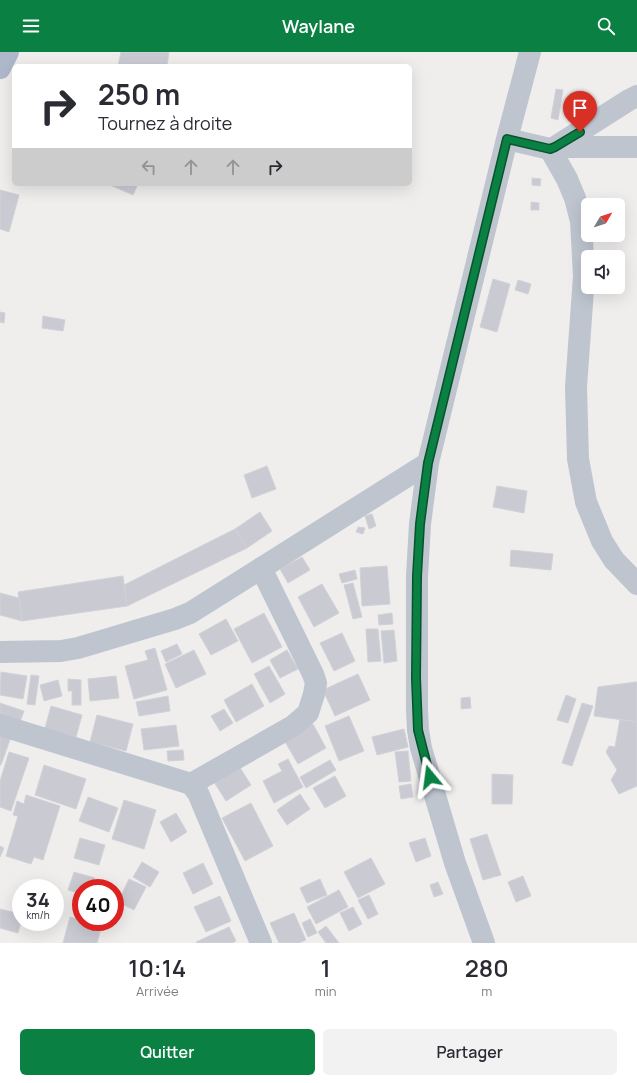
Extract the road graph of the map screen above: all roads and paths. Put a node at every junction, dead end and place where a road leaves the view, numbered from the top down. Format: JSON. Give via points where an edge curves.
{"nodes":[{"id":1,"x":8,"y":52,"type":"edge"},
{"id":2,"x":530,"y":52,"type":"edge"},
{"id":3,"x":0,"y":68,"type":"edge"},
{"id":4,"x":637,"y":96,"type":"edge"},
{"id":5,"x":507,"y":139,"type":"junction"},
{"id":6,"x":637,"y":147,"type":"edge"},
{"id":7,"x":552,"y":148,"type":"junction"},
{"id":8,"x":428,"y":463,"type":"junction"},
{"id":9,"x":261,"y":568,"type":"junction"},
{"id":10,"x":637,"y":584,"type":"edge"},
{"id":11,"x":0,"y":652,"type":"edge"},
{"id":12,"x":0,"y":725,"type":"edge"},
{"id":13,"x":191,"y":784,"type":"junction"},
{"id":14,"x":261,"y":943,"type":"edge"},
{"id":15,"x":484,"y":943,"type":"edge"}],
"edges":[{"from":1,"to":3,"type":"main road"},
{"from":2,"to":5,"type":"street"},
{"from":4,"to":7,"type":"street"},
{"from":5,"to":7,"type":"street"},
{"from":5,"to":8,"type":"street"},
{"from":6,"to":7,"type":"street"},
{"from":7,"to":10,"type":"street","via":[[575,198],[581,221],[584,276],[576,387],[578,459],[586,502],[602,541],[614,560]]},
{"from":8,"to":9,"type":"street"},
{"from":8,"to":15,"type":"street","via":[[420,524],[417,576],[418,730],[455,863]]},
{"from":9,"to":11,"type":"street","via":[[190,613],[175,619],[78,648],[61,651]]},
{"from":9,"to":13,"type":"street","via":[[313,674],[316,683],[314,694],[308,712],[293,726]]},
{"from":12,"to":13,"type":"street"},
{"from":13,"to":14,"type":"street","via":[[198,793]]}]}
